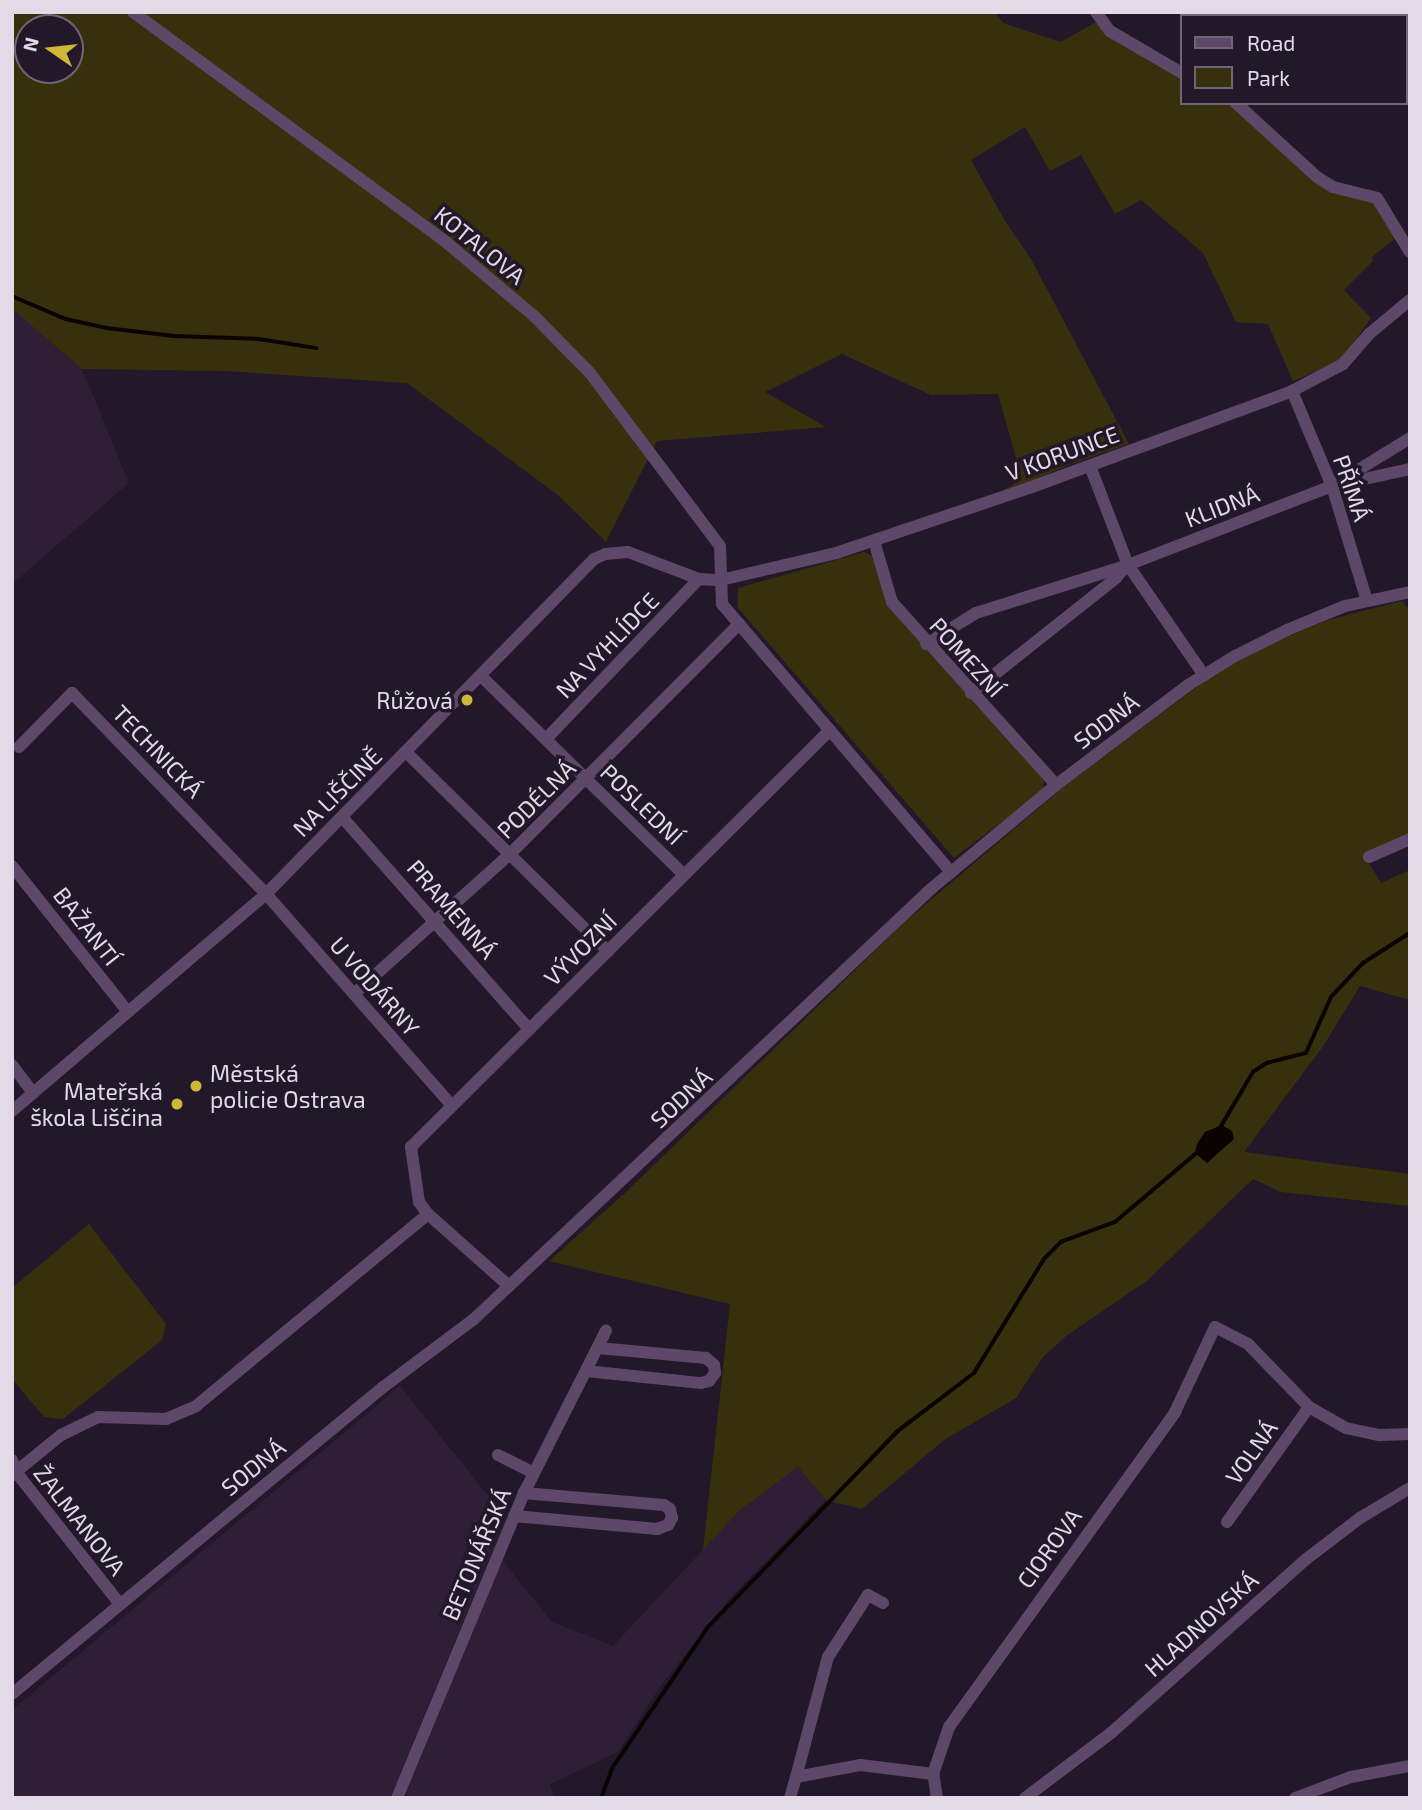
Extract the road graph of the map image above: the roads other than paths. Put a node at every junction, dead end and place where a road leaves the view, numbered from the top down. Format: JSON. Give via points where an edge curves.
{"nodes":[{"id":1,"x":133,"y":12,"type":"edge"},
{"id":2,"x":1096,"y":12,"type":"edge"},
{"id":3,"x":1180,"y":71,"type":"edge"},
{"id":4,"x":1238,"y":105,"type":"edge"},
{"id":5,"x":1410,"y":252,"type":"edge"},
{"id":6,"x":1410,"y":300,"type":"edge"},
{"id":7,"x":1292,"y":391,"type":"junction"},
{"id":8,"x":1410,"y":438,"type":"edge"},
{"id":9,"x":1090,"y":466,"type":"junction"},
{"id":10,"x":1410,"y":469,"type":"edge"},
{"id":11,"x":1332,"y":486,"type":"junction"},
{"id":12,"x":874,"y":541,"type":"junction"},
{"id":13,"x":1128,"y":565,"type":"junction"},
{"id":14,"x":699,"y":579,"type":"junction"},
{"id":15,"x":721,"y":580,"type":"junction"},
{"id":16,"x":1410,"y":592,"type":"edge"},
{"id":17,"x":1367,"y":601,"type":"junction"},
{"id":18,"x":739,"y":624,"type":"junction"},
{"id":19,"x":926,"y":643,"type":"junction"},
{"id":20,"x":1203,"y":675,"type":"junction"},
{"id":21,"x":481,"y":676,"type":"junction"},
{"id":22,"x":971,"y":693,"type":"junction"},
{"id":23,"x":830,"y":730,"type":"junction"},
{"id":24,"x":546,"y":739,"type":"junction"},
{"id":25,"x":19,"y":747,"type":"dead end"},
{"id":26,"x":406,"y":752,"type":"junction"},
{"id":27,"x":586,"y":778,"type":"junction"},
{"id":28,"x":1056,"y":785,"type":"junction"},
{"id":29,"x":342,"y":817,"type":"junction"},
{"id":30,"x":1410,"y":839,"type":"edge"},
{"id":31,"x":510,"y":854,"type":"junction"},
{"id":32,"x":1369,"y":857,"type":"dead end"},
{"id":33,"x":12,"y":866,"type":"edge"},
{"id":34,"x":951,"y":872,"type":"junction"},
{"id":35,"x":684,"y":875,"type":"junction"},
{"id":36,"x":266,"y":894,"type":"junction"},
{"id":37,"x":435,"y":921,"type":"junction"},
{"id":38,"x":608,"y":951,"type":"junction"},
{"id":39,"x":354,"y":994,"type":"junction"},
{"id":40,"x":128,"y":1013,"type":"junction"},
{"id":41,"x":529,"y":1029,"type":"junction"},
{"id":42,"x":12,"y":1065,"type":"edge"},
{"id":43,"x":33,"y":1093,"type":"junction"},
{"id":44,"x":452,"y":1106,"type":"junction"},
{"id":45,"x":12,"y":1111,"type":"edge"},
{"id":46,"x":428,"y":1214,"type":"junction"},
{"id":47,"x":509,"y":1286,"type":"junction"},
{"id":48,"x":607,"y":1331,"type":"dead end"},
{"id":49,"x":597,"y":1348,"type":"junction"},
{"id":50,"x":586,"y":1371,"type":"junction"},
{"id":51,"x":1309,"y":1407,"type":"junction"},
{"id":52,"x":1410,"y":1434,"type":"edge"},
{"id":53,"x":498,"y":1455,"type":"dead end"},
{"id":54,"x":14,"y":1469,"type":"edge"},
{"id":55,"x":534,"y":1473,"type":"junction"},
{"id":56,"x":1410,"y":1488,"type":"edge"},
{"id":57,"x":524,"y":1493,"type":"junction"},
{"id":58,"x":514,"y":1516,"type":"junction"},
{"id":59,"x":1227,"y":1522,"type":"dead end"},
{"id":60,"x":119,"y":1604,"type":"junction"},
{"id":61,"x":883,"y":1604,"type":"dead end"},
{"id":62,"x":12,"y":1694,"type":"edge"},
{"id":63,"x":1410,"y":1766,"type":"edge"},
{"id":64,"x":933,"y":1774,"type":"junction"},
{"id":65,"x":796,"y":1777,"type":"junction"},
{"id":66,"x":397,"y":1798,"type":"edge"},
{"id":67,"x":790,"y":1798,"type":"edge"},
{"id":68,"x":937,"y":1798,"type":"edge"},
{"id":69,"x":1025,"y":1798,"type":"edge"},
{"id":70,"x":1295,"y":1798,"type":"edge"}],
"edges":[{"from":1,"to":15,"type":"street","name":"KOTALOVA","via":[[447,243],[534,316],[590,373],[720,546]]},
{"from":2,"to":3,"type":"street","via":[[1111,31]]},
{"from":4,"to":5,"type":"street","via":[[1317,177],[1333,187],[1377,198]]},
{"from":6,"to":7,"type":"street","name":"V KORUNCE","via":[[1369,334],[1343,364]]},
{"from":7,"to":9,"type":"street","name":"V KORUNCE"},
{"from":7,"to":11,"type":"street","name":"PŘÍMÁ"},
{"from":8,"to":11,"type":"street","name":"KLIDNÁ"},
{"from":9,"to":12,"type":"street","name":"V KORUNCE"},
{"from":9,"to":13,"type":"street"},
{"from":10,"to":11,"type":"street","name":"KLIDNÁ"},
{"from":11,"to":13,"type":"street","name":"KLIDNÁ"},
{"from":11,"to":17,"type":"street","name":"PŘÍMÁ"},
{"from":12,"to":15,"type":"street","name":"V KORUNCE"},
{"from":12,"to":19,"type":"street","name":"POMEZNÍ","via":[[892,602]]},
{"from":13,"to":19,"type":"street","name":"KLIDNÁ","via":[[976,613]]},
{"from":13,"to":20,"type":"street"},
{"from":13,"to":22,"type":"street","name":"KLIDNÁ"},
{"from":14,"to":15,"type":"street","name":"V KORUNCE"},
{"from":14,"to":21,"type":"street","name":"NA LIŠČINĚ","via":[[634,553],[599,556]]},
{"from":14,"to":24,"type":"street","name":"NA VYHLÍDCE"},
{"from":15,"to":18,"type":"street","via":[[722,604]]},
{"from":16,"to":17,"type":"street","name":"SODNÁ"},
{"from":17,"to":20,"type":"street","name":"SODNÁ","via":[[1287,630]]},
{"from":18,"to":23,"type":"street"},
{"from":18,"to":27,"type":"street","name":"PODÉLNÁ"},
{"from":19,"to":22,"type":"street","name":"POMEZNÍ"},
{"from":20,"to":28,"type":"street","name":"SODNÁ"},
{"from":21,"to":24,"type":"street","name":"POSLEDNÍ"},
{"from":21,"to":26,"type":"street","name":"NA LIŠČINĚ"},
{"from":22,"to":28,"type":"street","name":"POMEZNÍ"},
{"from":23,"to":34,"type":"street"},
{"from":23,"to":35,"type":"street","name":"VÝVOZNÍ"},
{"from":24,"to":27,"type":"street","name":"POSLEDNÍ"},
{"from":25,"to":36,"type":"street","name":"TECHNICKÁ","via":[[72,692]]},
{"from":26,"to":29,"type":"street","name":"NA LIŠČINĚ"},
{"from":26,"to":31,"type":"street"},
{"from":27,"to":31,"type":"street","name":"PODÉLNÁ"},
{"from":27,"to":35,"type":"street","name":"POSLEDNÍ"},
{"from":28,"to":34,"type":"street","name":"SODNÁ"},
{"from":29,"to":36,"type":"street","name":"NA LIŠČINĚ"},
{"from":29,"to":37,"type":"street","name":"PRAMENNÁ"},
{"from":30,"to":32,"type":"street"},
{"from":31,"to":37,"type":"street","name":"PODÉLNÁ"},
{"from":31,"to":38,"type":"street"},
{"from":33,"to":40,"type":"street","name":"BAŽANTÍ"},
{"from":34,"to":47,"type":"street","name":"SODNÁ"},
{"from":35,"to":38,"type":"street","name":"VÝVOZNÍ"},
{"from":36,"to":39,"type":"street","name":"U VODÁRNY"},
{"from":36,"to":40,"type":"street","name":"NA LIŠČINĚ"},
{"from":37,"to":39,"type":"street","name":"PODÉLNÁ"},
{"from":37,"to":41,"type":"street","name":"PRAMENNÁ"},
{"from":38,"to":41,"type":"street","name":"VÝVOZNÍ"},
{"from":39,"to":44,"type":"street","name":"U VODÁRNY"},
{"from":40,"to":43,"type":"street","name":"NA LIŠČINĚ"},
{"from":41,"to":44,"type":"street","name":"VÝVOZNÍ"},
{"from":42,"to":43,"type":"street"},
{"from":43,"to":45,"type":"street","name":"NA LIŠČINĚ"},
{"from":44,"to":46,"type":"street","name":"VÝVOZNÍ","via":[[411,1147],[419,1202]]},
{"from":46,"to":47,"type":"street","name":"VÝVOZNÍ"},
{"from":46,"to":54,"type":"street","via":[[196,1406],[166,1419],[98,1417],[61,1435]]},
{"from":47,"to":60,"type":"street","name":"SODNÁ"},
{"from":48,"to":49,"type":"street","name":"BETONÁŘSKÁ"},
{"from":49,"to":50,"type":"street","name":"BETONÁŘSKÁ"},
{"from":49,"to":50,"type":"street","via":[[706,1358],[716,1370],[712,1379],[701,1383]]},
{"from":50,"to":55,"type":"street","name":"BETONÁŘSKÁ"},
{"from":51,"to":52,"type":"street","via":[[1346,1428],[1380,1435]]},
{"from":51,"to":59,"type":"street","name":"VOLNÁ"},
{"from":51,"to":64,"type":"street","name":"CIOROVA","via":[[1248,1344],[1214,1327],[1175,1412],[949,1727]]},
{"from":53,"to":55,"type":"street"},
{"from":54,"to":60,"type":"street","name":"ŽALMANOVA"},
{"from":55,"to":57,"type":"street","name":"BETONÁŘSKÁ"},
{"from":56,"to":69,"type":"street","name":"HLADNOVSKÁ","via":[[1369,1511],[1305,1560],[1111,1733]]},
{"from":57,"to":58,"type":"street","name":"BETONÁŘSKÁ"},
{"from":57,"to":58,"type":"street","via":[[664,1505],[673,1518],[657,1529]]},
{"from":58,"to":66,"type":"street","name":"BETONÁŘSKÁ"},
{"from":60,"to":62,"type":"street","name":"SODNÁ"},
{"from":61,"to":65,"type":"street","via":[[868,1595],[828,1657]]},
{"from":63,"to":70,"type":"street","via":[[1351,1777]]},
{"from":64,"to":65,"type":"street","via":[[860,1765]]},
{"from":64,"to":68,"type":"street","name":"CIOROVA"},
{"from":65,"to":67,"type":"street"}]}
